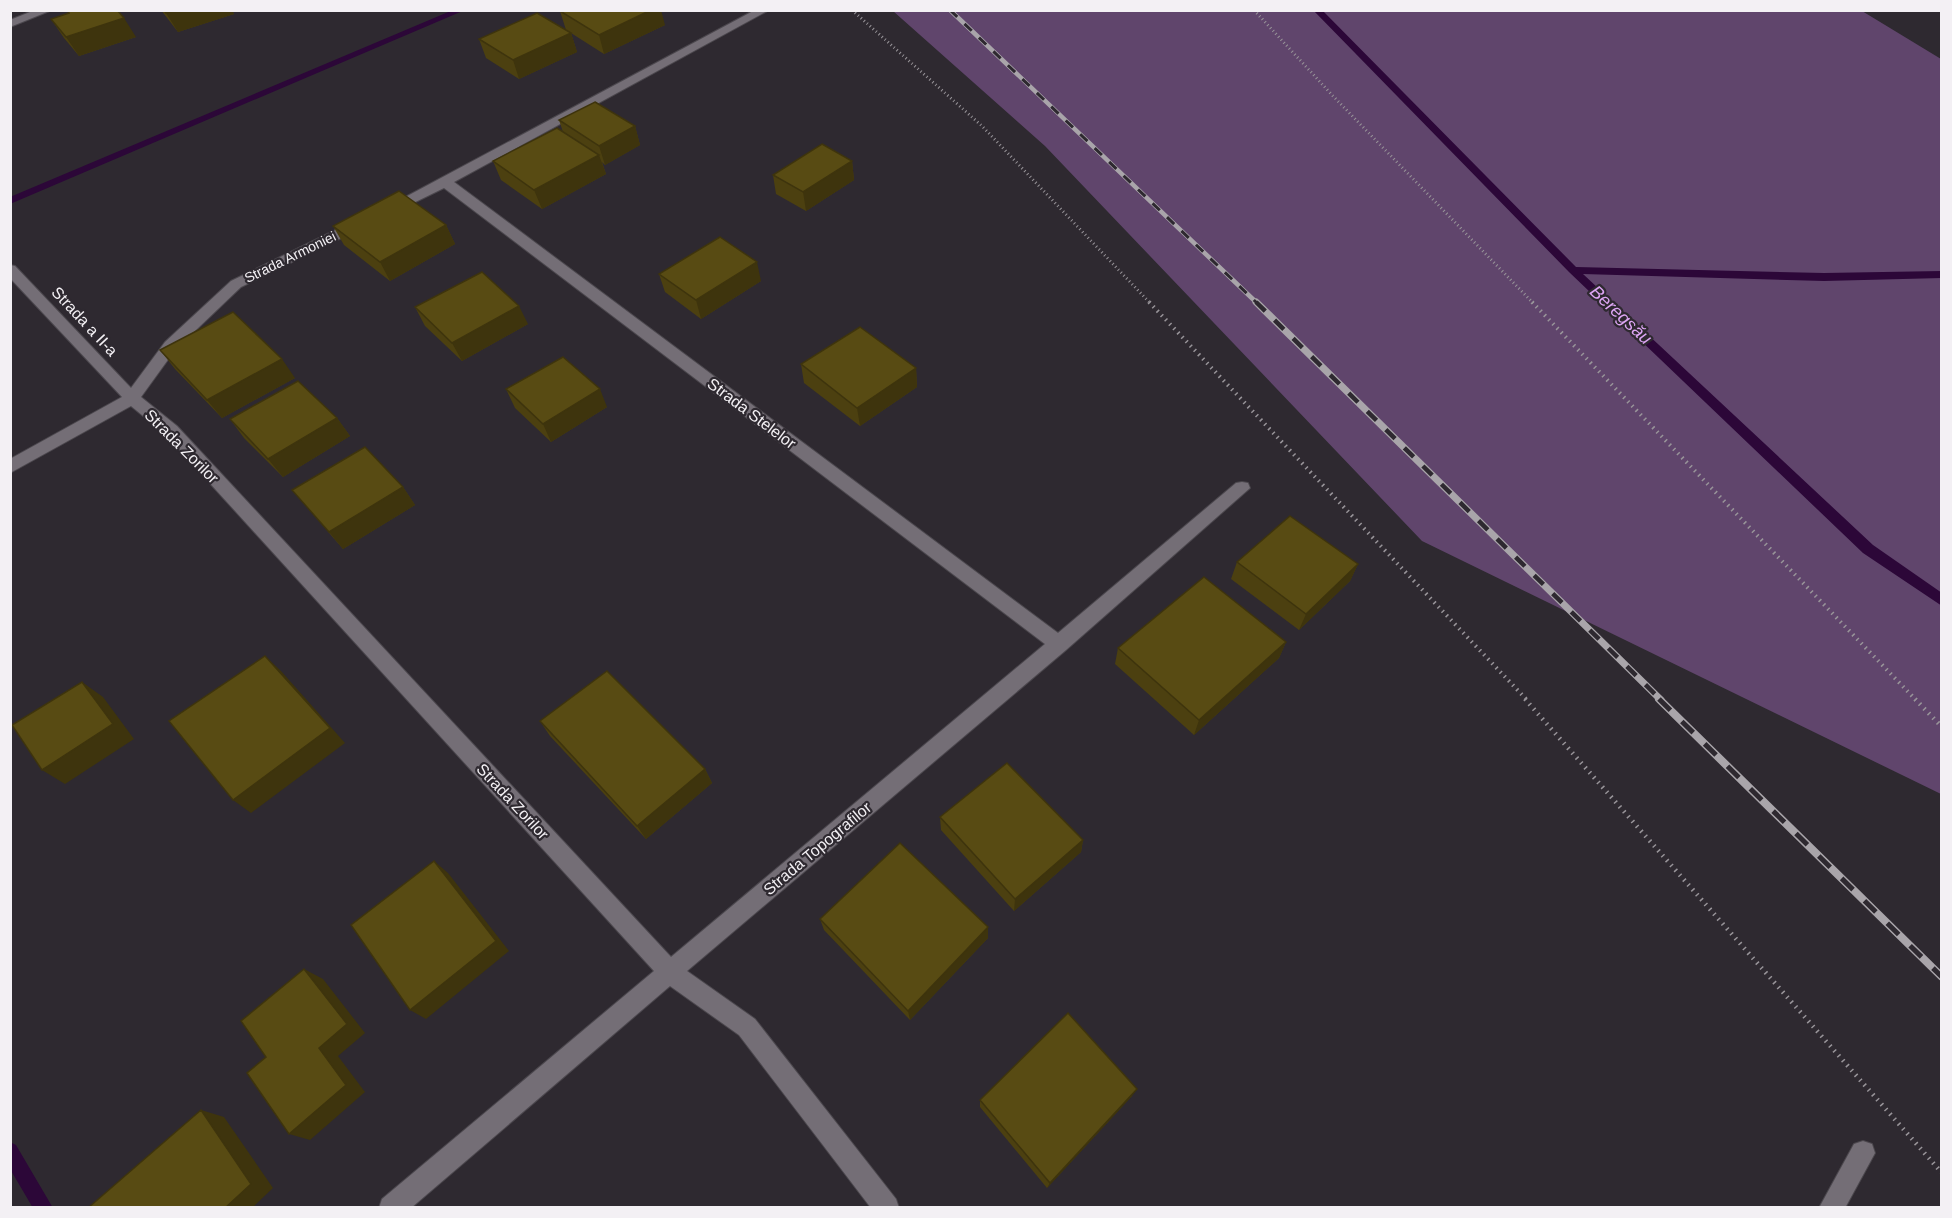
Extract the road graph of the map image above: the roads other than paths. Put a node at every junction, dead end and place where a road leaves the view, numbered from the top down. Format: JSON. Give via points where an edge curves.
{"nodes":[{"id":1,"x":47,"y":10,"type":"edge"},
{"id":2,"x":764,"y":10,"type":"edge"},
{"id":3,"x":10,"y":24,"type":"edge"},
{"id":4,"x":445,"y":182,"type":"junction"},
{"id":5,"x":10,"y":268,"type":"edge"},
{"id":6,"x":132,"y":398,"type":"junction"},
{"id":7,"x":10,"y":467,"type":"edge"},
{"id":8,"x":1242,"y":488,"type":"dead end"},
{"id":9,"x":1059,"y":644,"type":"junction"},
{"id":10,"x":670,"y":972,"type":"junction"},
{"id":11,"x":1863,"y":1153,"type":"dead end"},
{"id":12,"x":391,"y":1208,"type":"edge"},
{"id":13,"x":887,"y":1208,"type":"edge"},
{"id":14,"x":1831,"y":1208,"type":"edge"}],
"edges":[{"from":1,"to":3,"type":"street"},
{"from":2,"to":4,"type":"street","name":"Strada Armoniei"},
{"from":4,"to":6,"type":"street","name":"Strada Armoniei","via":[[236,284],[170,346]]},
{"from":4,"to":9,"type":"street","name":"Strada Stelelor"},
{"from":5,"to":6,"type":"street","name":"Strada a II-a"},
{"from":6,"to":7,"type":"street","name":"Strada Armoniei"},
{"from":6,"to":10,"type":"street","name":"Strada Zorilor","via":[[171,430]]},
{"from":8,"to":9,"type":"street","name":"Strada Topografilor"},
{"from":9,"to":10,"type":"street","name":"Strada Topografilor"},
{"from":10,"to":12,"type":"street","name":"Strada Topografilor"},
{"from":10,"to":13,"type":"street","name":"Strada Zorilor","via":[[747,1027]]},
{"from":11,"to":14,"type":"street"}]}
